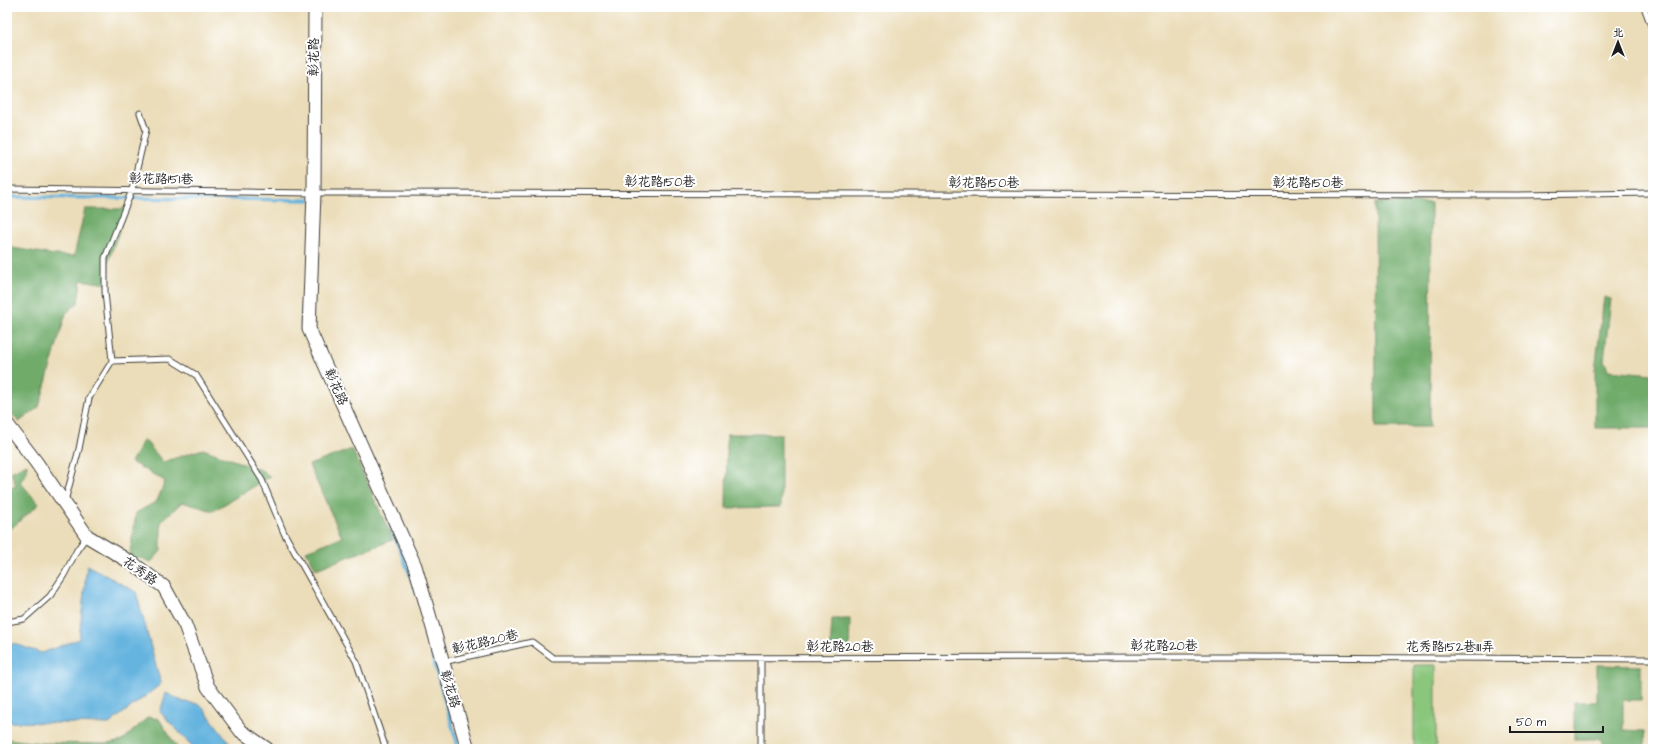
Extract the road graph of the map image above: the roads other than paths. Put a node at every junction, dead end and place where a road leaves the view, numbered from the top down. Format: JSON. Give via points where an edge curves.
{"nodes":[{"id":1,"x":315,"y":7,"type":"edge"},
{"id":2,"x":1644,"y":7,"type":"edge"},
{"id":3,"x":1653,"y":31,"type":"edge"},
{"id":4,"x":140,"y":113,"type":"dead end"},
{"id":5,"x":7,"y":189,"type":"edge"},
{"id":6,"x":132,"y":190,"type":"junction"},
{"id":7,"x":314,"y":193,"type":"junction"},
{"id":8,"x":1653,"y":193,"type":"edge"},
{"id":9,"x":112,"y":361,"type":"junction"},
{"id":10,"x":7,"y":424,"type":"edge"},
{"id":11,"x":64,"y":504,"type":"junction"},
{"id":12,"x":87,"y":536,"type":"junction"},
{"id":13,"x":7,"y":622,"type":"edge"},
{"id":14,"x":1246,"y":657,"type":"joint"},
{"id":15,"x":761,"y":658,"type":"junction"},
{"id":16,"x":1653,"y":659,"type":"edge"},
{"id":17,"x":442,"y":663,"type":"junction"},
{"id":18,"x":267,"y":749,"type":"edge"},
{"id":19,"x":386,"y":749,"type":"edge"},
{"id":20,"x":468,"y":749,"type":"edge"},
{"id":21,"x":761,"y":749,"type":"edge"}],
"edges":[{"from":1,"to":7,"type":"street","name":"彰花路"},
{"from":2,"to":3,"type":"lane"},
{"from":4,"to":6,"type":"lane","via":[[146,130]]},
{"from":5,"to":6,"type":"lane","name":"彰花路151巷"},
{"from":6,"to":7,"type":"lane","name":"彰花路151巷"},
{"from":6,"to":9,"type":"lane","via":[[105,258],[105,292]]},
{"from":7,"to":8,"type":"lane","name":"彰花路150巷"},
{"from":7,"to":17,"type":"street","name":"彰花路","via":[[309,329],[415,566]]},
{"from":9,"to":11,"type":"lane","via":[[89,398]]},
{"from":9,"to":19,"type":"lane","via":[[170,358],[196,375],[262,480],[284,533],[356,660]]},
{"from":10,"to":11,"type":"street","name":"花秀路"},
{"from":11,"to":12,"type":"street","name":"花秀路"},
{"from":12,"to":13,"type":"lane","via":[[50,596],[24,619]]},
{"from":12,"to":18,"type":"street","name":"花秀路","via":[[135,565],[164,587],[185,626],[208,687],[241,731]]},
{"from":14,"to":15,"type":"lane","name":"彰花路20巷"},
{"from":14,"to":16,"type":"lane","name":"花秀路152巷111弄"},
{"from":15,"to":17,"type":"lane","name":"彰花路20巷","via":[[553,658],[532,642]]},
{"from":15,"to":21,"type":"lane"},
{"from":17,"to":20,"type":"street","name":"彰花路"}]}
